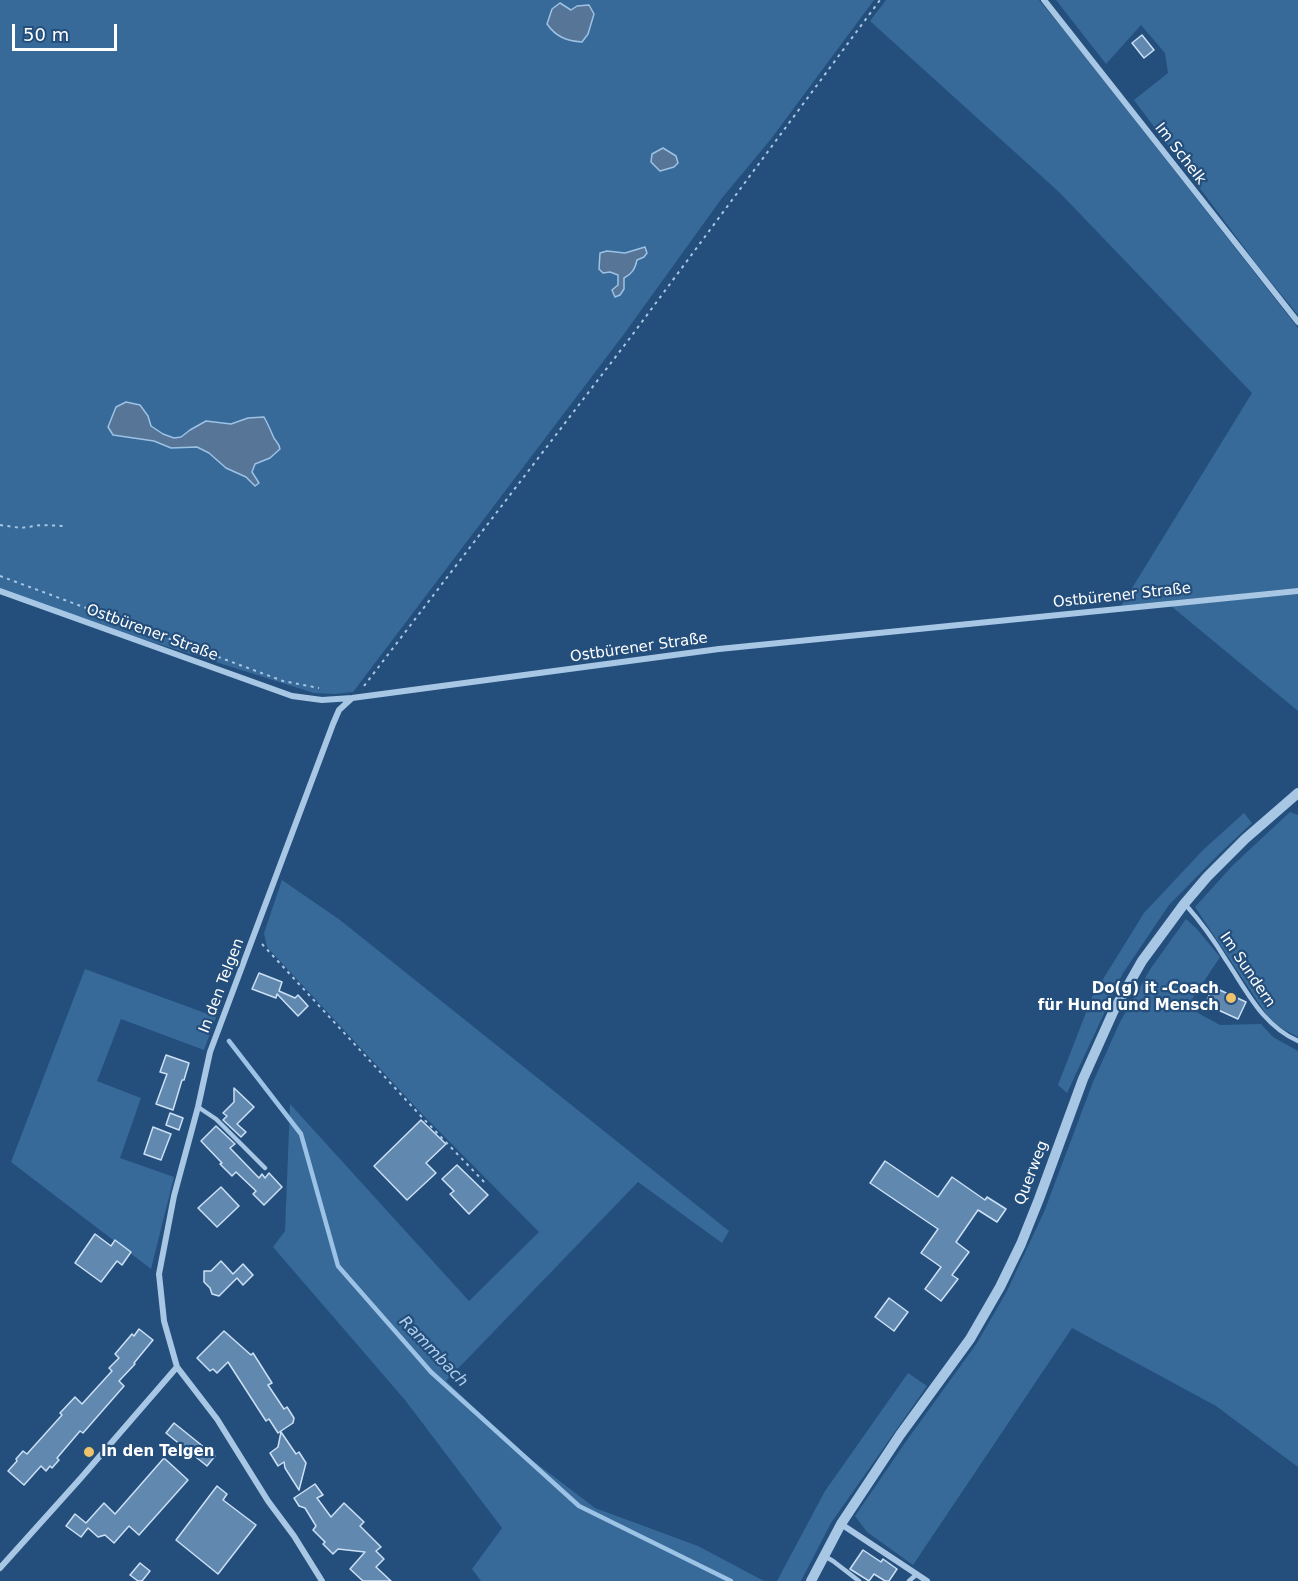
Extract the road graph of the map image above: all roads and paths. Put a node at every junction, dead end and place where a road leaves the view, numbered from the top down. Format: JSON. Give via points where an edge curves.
{"nodes":[{"id":1,"x":880,"y":0,"type":"edge"},
{"id":2,"x":1044,"y":0,"type":"edge"},
{"id":3,"x":1298,"y":322,"type":"edge"},
{"id":4,"x":0,"y":525,"type":"edge"},
{"id":5,"x":64,"y":526,"type":"dead end"},
{"id":6,"x":0,"y":576,"type":"edge"},
{"id":7,"x":0,"y":591,"type":"edge"},
{"id":8,"x":1298,"y":591,"type":"edge"},
{"id":9,"x":329,"y":690,"type":"dead end"},
{"id":10,"x":352,"y":698,"type":"junction"},
{"id":11,"x":1298,"y":793,"type":"edge"},
{"id":12,"x":1184,"y":904,"type":"junction"},
{"id":13,"x":254,"y":936,"type":"junction"},
{"id":14,"x":1298,"y":1041,"type":"edge"},
{"id":15,"x":198,"y":1107,"type":"junction"},
{"id":16,"x":266,"y":1168,"type":"dead end"},
{"id":17,"x":487,"y":1185,"type":"dead end"},
{"id":18,"x":177,"y":1367,"type":"junction"},
{"id":19,"x":841,"y":1524,"type":"junction"},
{"id":20,"x":823,"y":1555,"type":"junction"},
{"id":21,"x":0,"y":1569,"type":"edge"},
{"id":22,"x":917,"y":1574,"type":"junction"},
{"id":23,"x":322,"y":1581,"type":"edge"},
{"id":24,"x":811,"y":1581,"type":"edge"},
{"id":25,"x":859,"y":1581,"type":"edge"},
{"id":26,"x":909,"y":1581,"type":"edge"},
{"id":27,"x":927,"y":1581,"type":"edge"}],
"edges":[{"from":1,"to":10,"type":"path","via":[[630,338]]},
{"from":2,"to":3,"type":"street","name":"Im Schelk"},
{"from":4,"to":5,"type":"path"},
{"from":6,"to":9,"type":"path","via":[[283,681]]},
{"from":7,"to":10,"type":"street","name":"Ostbürener Straße","via":[[292,696]]},
{"from":8,"to":10,"type":"street","name":"Ostbürener Straße","via":[[719,649]]},
{"from":10,"to":13,"type":"street","name":"In den Telgen","via":[[339,710],[333,724]]},
{"from":11,"to":12,"type":"street","name":"Querweg","via":[[1245,839]]},
{"from":12,"to":14,"type":"lane","name":"Im Sundern","via":[[1261,1014]]},
{"from":12,"to":19,"type":"street","name":"Querweg","via":[[1142,961],[1114,1010],[1083,1079],[1026,1233],[1000,1287],[970,1339]]},
{"from":13,"to":15,"type":"street","name":"In den Telgen","via":[[210,1052]]},
{"from":13,"to":17,"type":"path"},
{"from":15,"to":16,"type":"lane","via":[[216,1119]]},
{"from":15,"to":18,"type":"street","name":"In den Telgen","via":[[174,1196],[159,1274],[164,1322]]},
{"from":18,"to":21,"type":"street"},
{"from":18,"to":23,"type":"street","name":"In den Telgen","via":[[217,1419]]},
{"from":19,"to":20,"type":"street","name":"Querweg"},
{"from":19,"to":22,"type":"street"},
{"from":20,"to":24,"type":"street","name":"Querweg"},
{"from":20,"to":25,"type":"lane"},
{"from":22,"to":26,"type":"lane"},
{"from":22,"to":27,"type":"street"}]}
